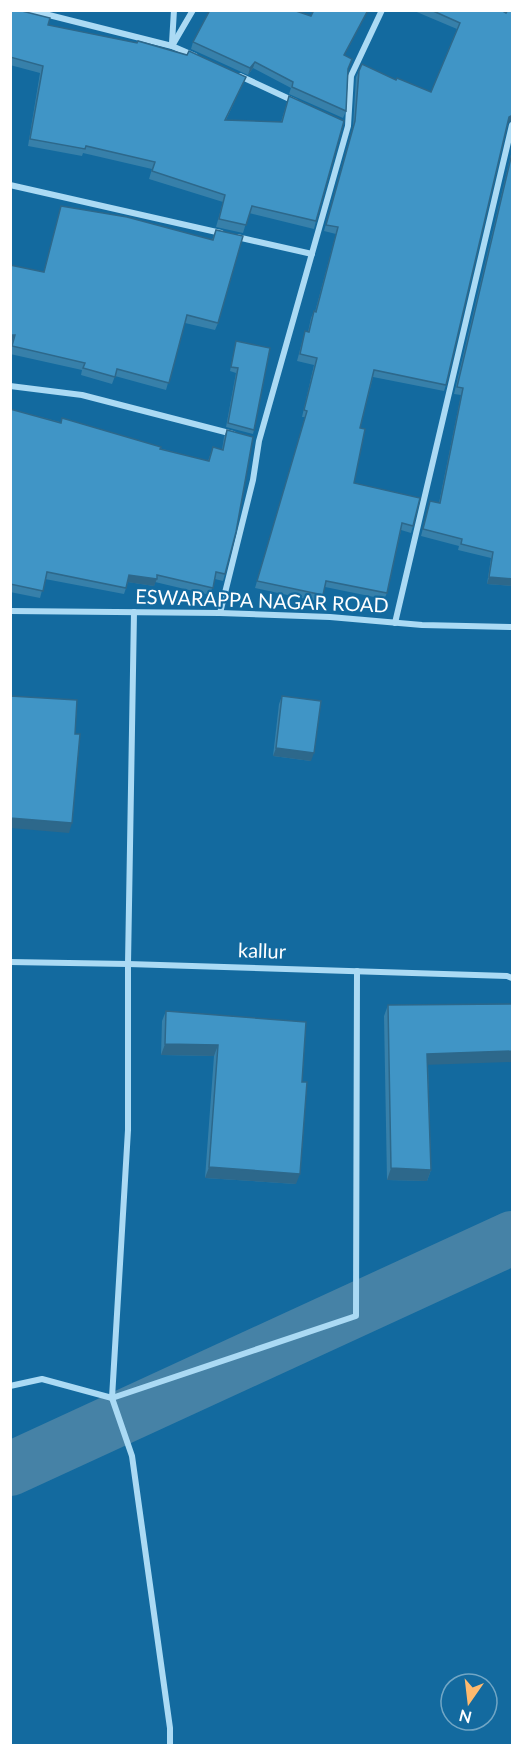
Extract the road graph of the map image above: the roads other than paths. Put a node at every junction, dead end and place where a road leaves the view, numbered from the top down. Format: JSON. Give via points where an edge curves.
{"nodes":[{"id":1,"x":30,"y":10,"type":"edge"},
{"id":2,"x":174,"y":10,"type":"edge"},
{"id":3,"x":193,"y":10,"type":"edge"},
{"id":4,"x":382,"y":10,"type":"edge"},
{"id":5,"x":172,"y":46,"type":"junction"},
{"id":6,"x":203,"y":60,"type":"edge"},
{"id":7,"x":234,"y":74,"type":"edge"},
{"id":8,"x":307,"y":107,"type":"edge"},
{"id":9,"x":338,"y":121,"type":"edge"},
{"id":10,"x":513,"y":125,"type":"edge"},
{"id":11,"x":348,"y":126,"type":"junction"},
{"id":12,"x":10,"y":185,"type":"edge"},
{"id":13,"x":312,"y":254,"type":"junction"},
{"id":14,"x":10,"y":386,"type":"edge"},
{"id":15,"x":237,"y":435,"type":"edge"},
{"id":16,"x":248,"y":438,"type":"edge"},
{"id":17,"x":260,"y":441,"type":"junction"},
{"id":18,"x":10,"y":611,"type":"edge"},
{"id":19,"x":134,"y":612,"type":"junction"},
{"id":20,"x":220,"y":613,"type":"junction"},
{"id":21,"x":395,"y":623,"type":"junction"},
{"id":22,"x":513,"y":627,"type":"edge"},
{"id":23,"x":10,"y":962,"type":"edge"},
{"id":24,"x":128,"y":964,"type":"junction"},
{"id":25,"x":357,"y":971,"type":"junction"},
{"id":26,"x":513,"y":978,"type":"edge"},
{"id":27,"x":10,"y":1386,"type":"edge"},
{"id":28,"x":112,"y":1398,"type":"junction"},
{"id":29,"x":170,"y":1746,"type":"edge"}],
"edges":[{"from":1,"to":5,"type":"street"},
{"from":2,"to":5,"type":"street"},
{"from":3,"to":5,"type":"street"},
{"from":4,"to":11,"type":"street","via":[[351,76]]},
{"from":5,"to":6,"type":"street"},
{"from":7,"to":8,"type":"street"},
{"from":9,"to":11,"type":"street"},
{"from":10,"to":21,"type":"street"},
{"from":11,"to":13,"type":"street"},
{"from":12,"to":13,"type":"street"},
{"from":13,"to":17,"type":"street"},
{"from":14,"to":15,"type":"street","via":[[82,395]]},
{"from":16,"to":17,"type":"street"},
{"from":17,"to":20,"type":"street"},
{"from":18,"to":19,"type":"street","name":"ESWARAPPA NAGAR ROAD"},
{"from":19,"to":20,"type":"street","name":"ESWARAPPA NAGAR ROAD"},
{"from":19,"to":24,"type":"street"},
{"from":20,"to":21,"type":"street","name":"ESWARAPPA NAGAR ROAD"},
{"from":21,"to":22,"type":"street","name":"ESWARAPPA NAGAR ROAD"},
{"from":23,"to":24,"type":"street","name":"kallur"},
{"from":24,"to":25,"type":"street","name":"kallur"},
{"from":24,"to":28,"type":"street","via":[[128,1130]]},
{"from":25,"to":26,"type":"street","name":"kallur"},
{"from":25,"to":28,"type":"street","via":[[356,1316]]},
{"from":27,"to":28,"type":"street","via":[[42,1379]]},
{"from":28,"to":29,"type":"street","via":[[132,1456]]}]}
